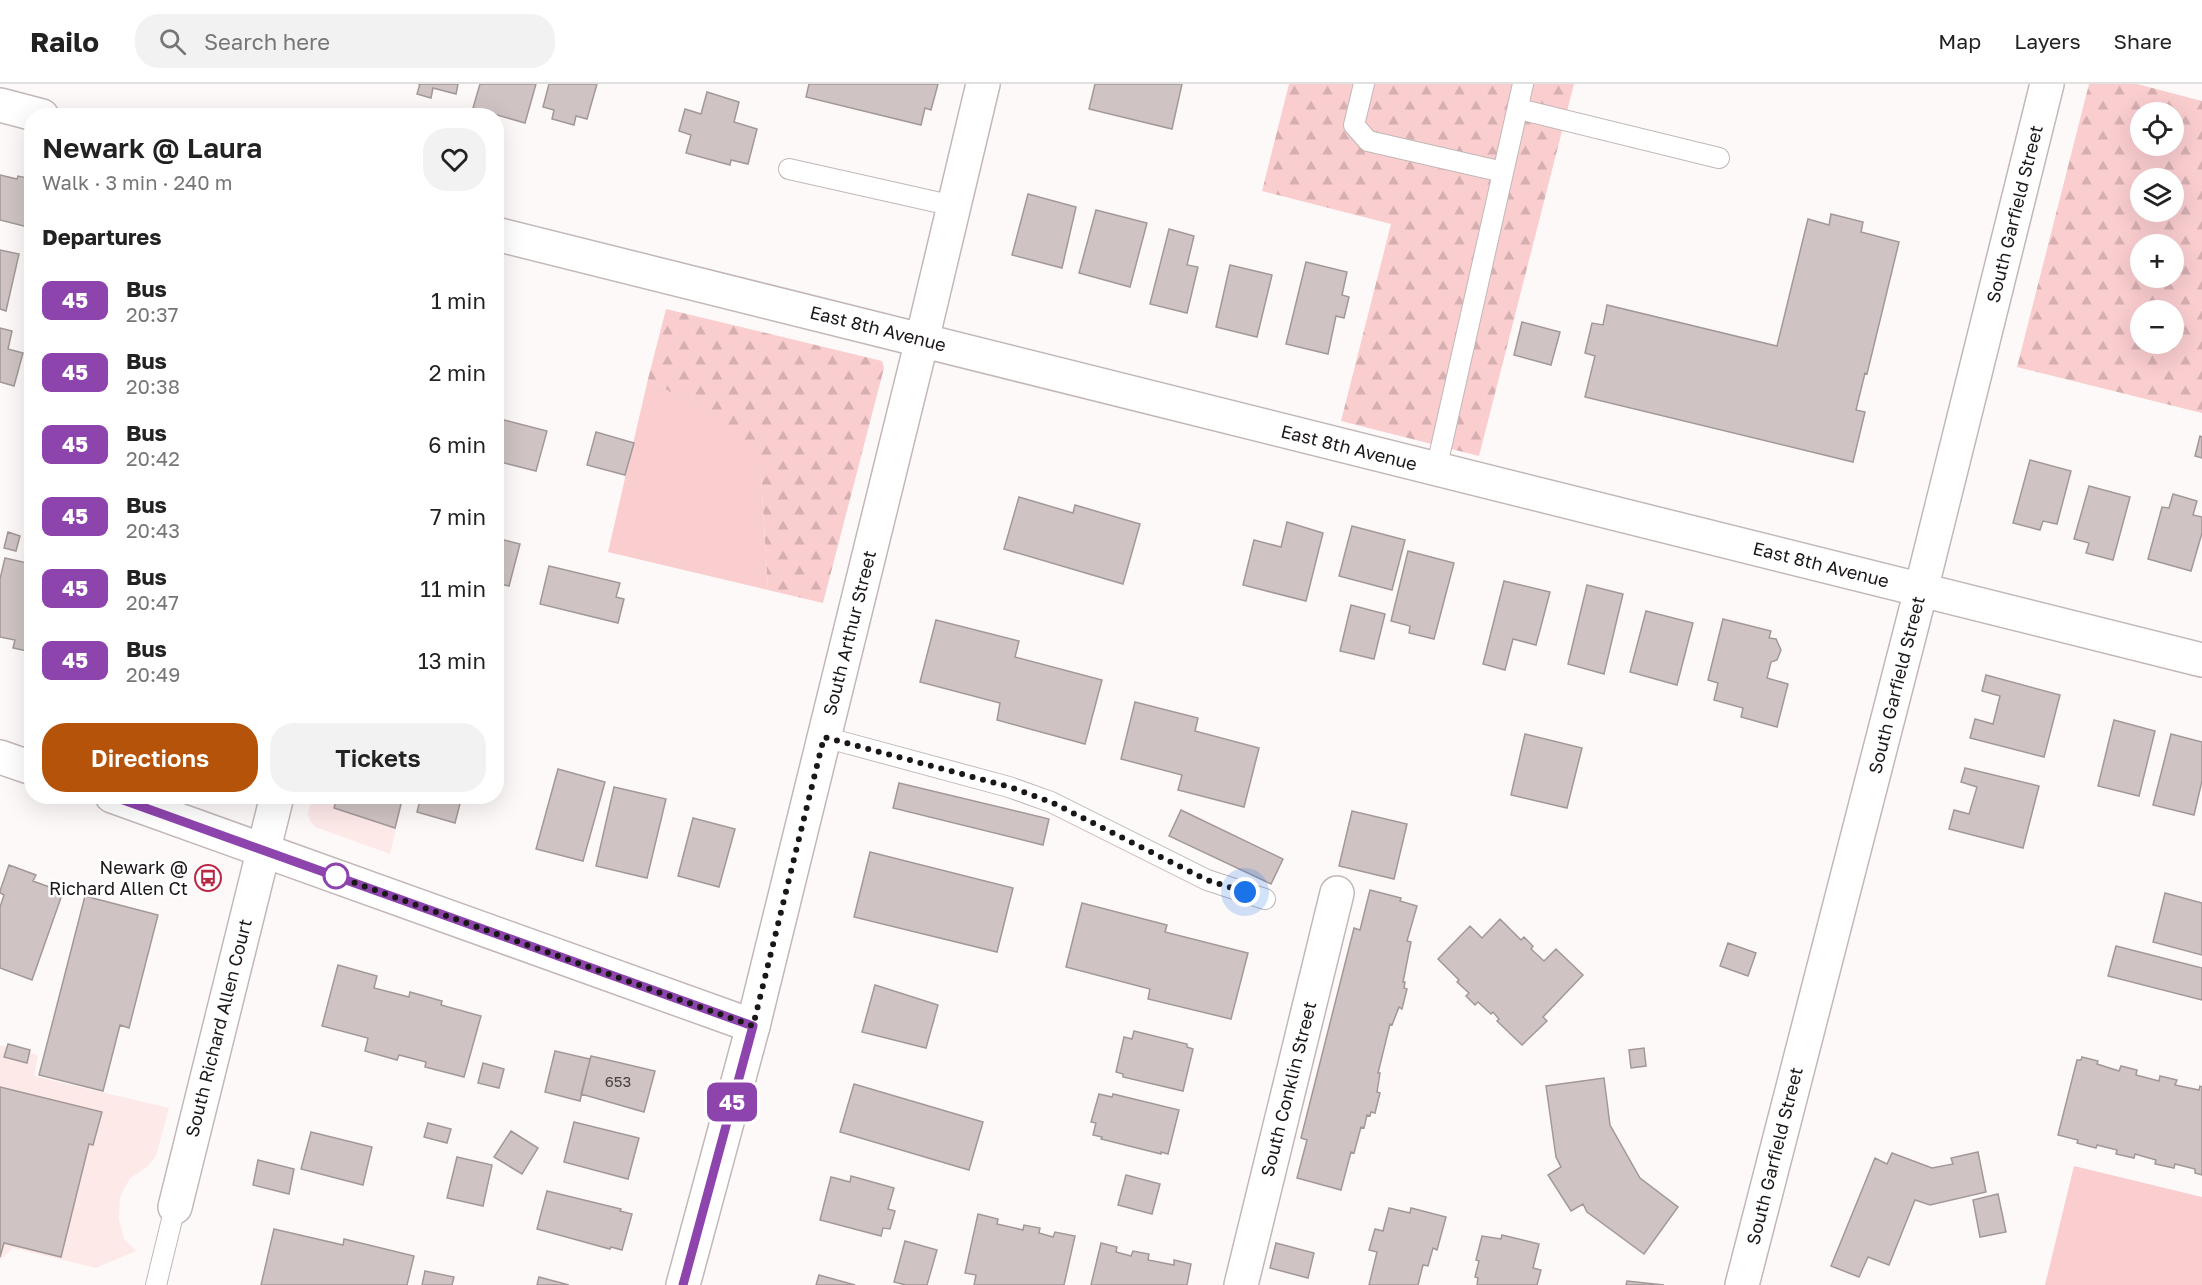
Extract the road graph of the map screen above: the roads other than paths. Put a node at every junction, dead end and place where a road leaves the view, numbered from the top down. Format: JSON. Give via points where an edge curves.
{"nodes":[{"id":1,"x":983,"y":84,"type":"edge"},
{"id":2,"x":1364,"y":84,"type":"edge"},
{"id":3,"x":1523,"y":84,"type":"edge"},
{"id":4,"x":2047,"y":84,"type":"edge"},
{"id":5,"x":0,"y":105,"type":"edge"},
{"id":6,"x":1519,"y":109,"type":"junction"},
{"id":7,"x":24,"y":111,"type":"edge"},
{"id":8,"x":1719,"y":159,"type":"dead end"},
{"id":9,"x":789,"y":169,"type":"dead end"},
{"id":10,"x":1503,"y":172,"type":"junction"},
{"id":11,"x":954,"y":206,"type":"junction"},
{"id":12,"x":504,"y":236,"type":"edge"},
{"id":13,"x":922,"y":340,"type":"junction"},
{"id":14,"x":1436,"y":470,"type":"junction"},
{"id":15,"x":1922,"y":590,"type":"junction"},
{"id":16,"x":2202,"y":660,"type":"edge"},
{"id":17,"x":824,"y":737,"type":"junction"},
{"id":18,"x":0,"y":757,"type":"edge"},
{"id":19,"x":24,"y":765,"type":"edge"},
{"id":20,"x":135,"y":804,"type":"edge"},
{"id":21,"x":275,"y":804,"type":"edge"},
{"id":22,"x":264,"y":850,"type":"junction"},
{"id":23,"x":1337,"y":893,"type":"dead end"},
{"id":24,"x":1265,"y":899,"type":"dead end"},
{"id":25,"x":753,"y":1026,"type":"junction"},
{"id":26,"x":175,"y":1207,"type":"joint"},
{"id":27,"x":156,"y":1285,"type":"edge"},
{"id":28,"x":683,"y":1285,"type":"edge"},
{"id":29,"x":1241,"y":1285,"type":"edge"},
{"id":30,"x":1742,"y":1285,"type":"edge"}],
"edges":[{"from":1,"to":11,"type":"street","name":"South Arthur Street"},
{"from":2,"to":10,"type":"lane","via":[[1354,125],[1368,141]]},
{"from":3,"to":6,"type":"lane"},
{"from":4,"to":15,"type":"street","name":"South Garfield Street"},
{"from":5,"to":7,"type":"street"},
{"from":6,"to":8,"type":"lane"},
{"from":6,"to":10,"type":"lane"},
{"from":9,"to":11,"type":"lane"},
{"from":10,"to":14,"type":"lane"},
{"from":11,"to":13,"type":"street","name":"South Arthur Street"},
{"from":12,"to":13,"type":"street","name":"East 8th Avenue"},
{"from":13,"to":14,"type":"street","name":"East 8th Avenue"},
{"from":13,"to":17,"type":"street","name":"South Arthur Street"},
{"from":14,"to":15,"type":"street","name":"East 8th Avenue"},
{"from":15,"to":16,"type":"street","name":"East 8th Avenue"},
{"from":15,"to":30,"type":"street","name":"South Garfield Street"},
{"from":17,"to":24,"type":"lane","via":[[1010,787],[1051,802],[1207,880]]},
{"from":17,"to":25,"type":"street","name":"South Arthur Street"},
{"from":18,"to":19,"type":"street"},
{"from":20,"to":22,"type":"street"},
{"from":21,"to":22,"type":"street","name":"South Richard Allen Court"},
{"from":22,"to":25,"type":"street"},
{"from":22,"to":26,"type":"street","name":"South Richard Allen Court"},
{"from":23,"to":29,"type":"street","name":"South Conklin Street"},
{"from":25,"to":28,"type":"street","name":"South Arthur Street"},
{"from":26,"to":27,"type":"lane"}]}
